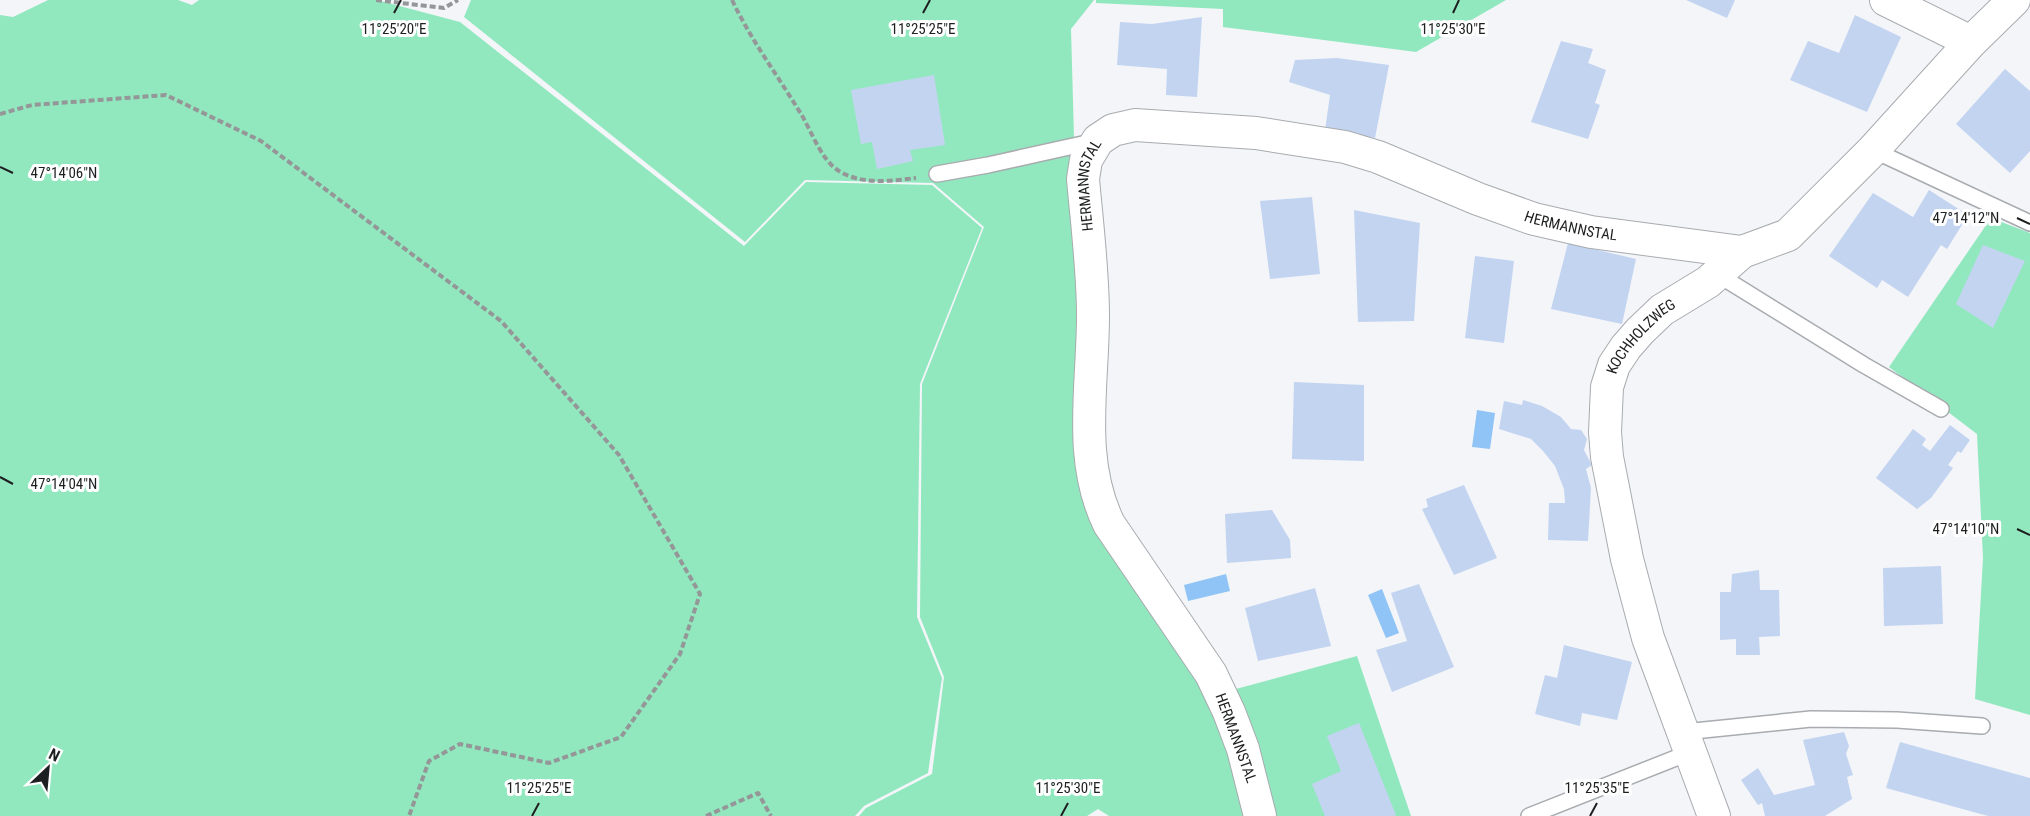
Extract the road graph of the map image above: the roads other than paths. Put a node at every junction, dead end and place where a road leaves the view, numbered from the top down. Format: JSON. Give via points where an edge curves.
{"nodes":[{"id":1,"x":1886,"y":0,"type":"edge"},
{"id":2,"x":2014,"y":0,"type":"edge"},
{"id":3,"x":1971,"y":42,"type":"junction"},
{"id":4,"x":1098,"y":140,"type":"junction"},
{"id":5,"x":1873,"y":150,"type":"junction"},
{"id":6,"x":937,"y":174,"type":"road end"},
{"id":7,"x":2030,"y":223,"type":"edge"},
{"id":8,"x":1742,"y":252,"type":"junction"},
{"id":9,"x":1717,"y":274,"type":"junction"},
{"id":10,"x":1941,"y":409,"type":"dead end"},
{"id":11,"x":1982,"y":726,"type":"dead end"},
{"id":12,"x":1688,"y":742,"type":"junction"},
{"id":13,"x":1260,"y":816,"type":"edge"},
{"id":14,"x":1529,"y":816,"type":"edge"},
{"id":15,"x":1713,"y":816,"type":"edge"}],
"edges":[{"from":1,"to":3,"type":"street"},
{"from":2,"to":3,"type":"street","name":"KOCHHOLZWEG"},
{"from":3,"to":5,"type":"street","name":"KOCHHOLZWEG"},
{"from":4,"to":6,"type":"lane"},
{"from":4,"to":8,"type":"street","name":"HERMANNSTAL","via":[[1113,130],[1135,125],[1256,133],[1345,147],[1534,219],[1591,232]]},
{"from":4,"to":13,"type":"street","name":"HERMANNSTAL","via":[[1086,160],[1083,179],[1093,314],[1089,430],[1093,484],[1109,524],[1211,674],[1243,749]]},
{"from":5,"to":7,"type":"lane"},
{"from":5,"to":8,"type":"street","name":"KOCHHOLZWEG","via":[[1788,235]]},
{"from":8,"to":9,"type":"street","name":"KOCHHOLZWEG"},
{"from":9,"to":10,"type":"lane"},
{"from":9,"to":12,"type":"street","name":"KOCHHOLZWEG","via":[[1662,310],[1640,331],[1614,365],[1607,387],[1607,457],[1630,570],[1652,648]]},
{"from":11,"to":12,"type":"lane","via":[[1811,719]]},
{"from":12,"to":14,"type":"lane"},
{"from":12,"to":15,"type":"street","name":"KOCHHOLZWEG"}]}
